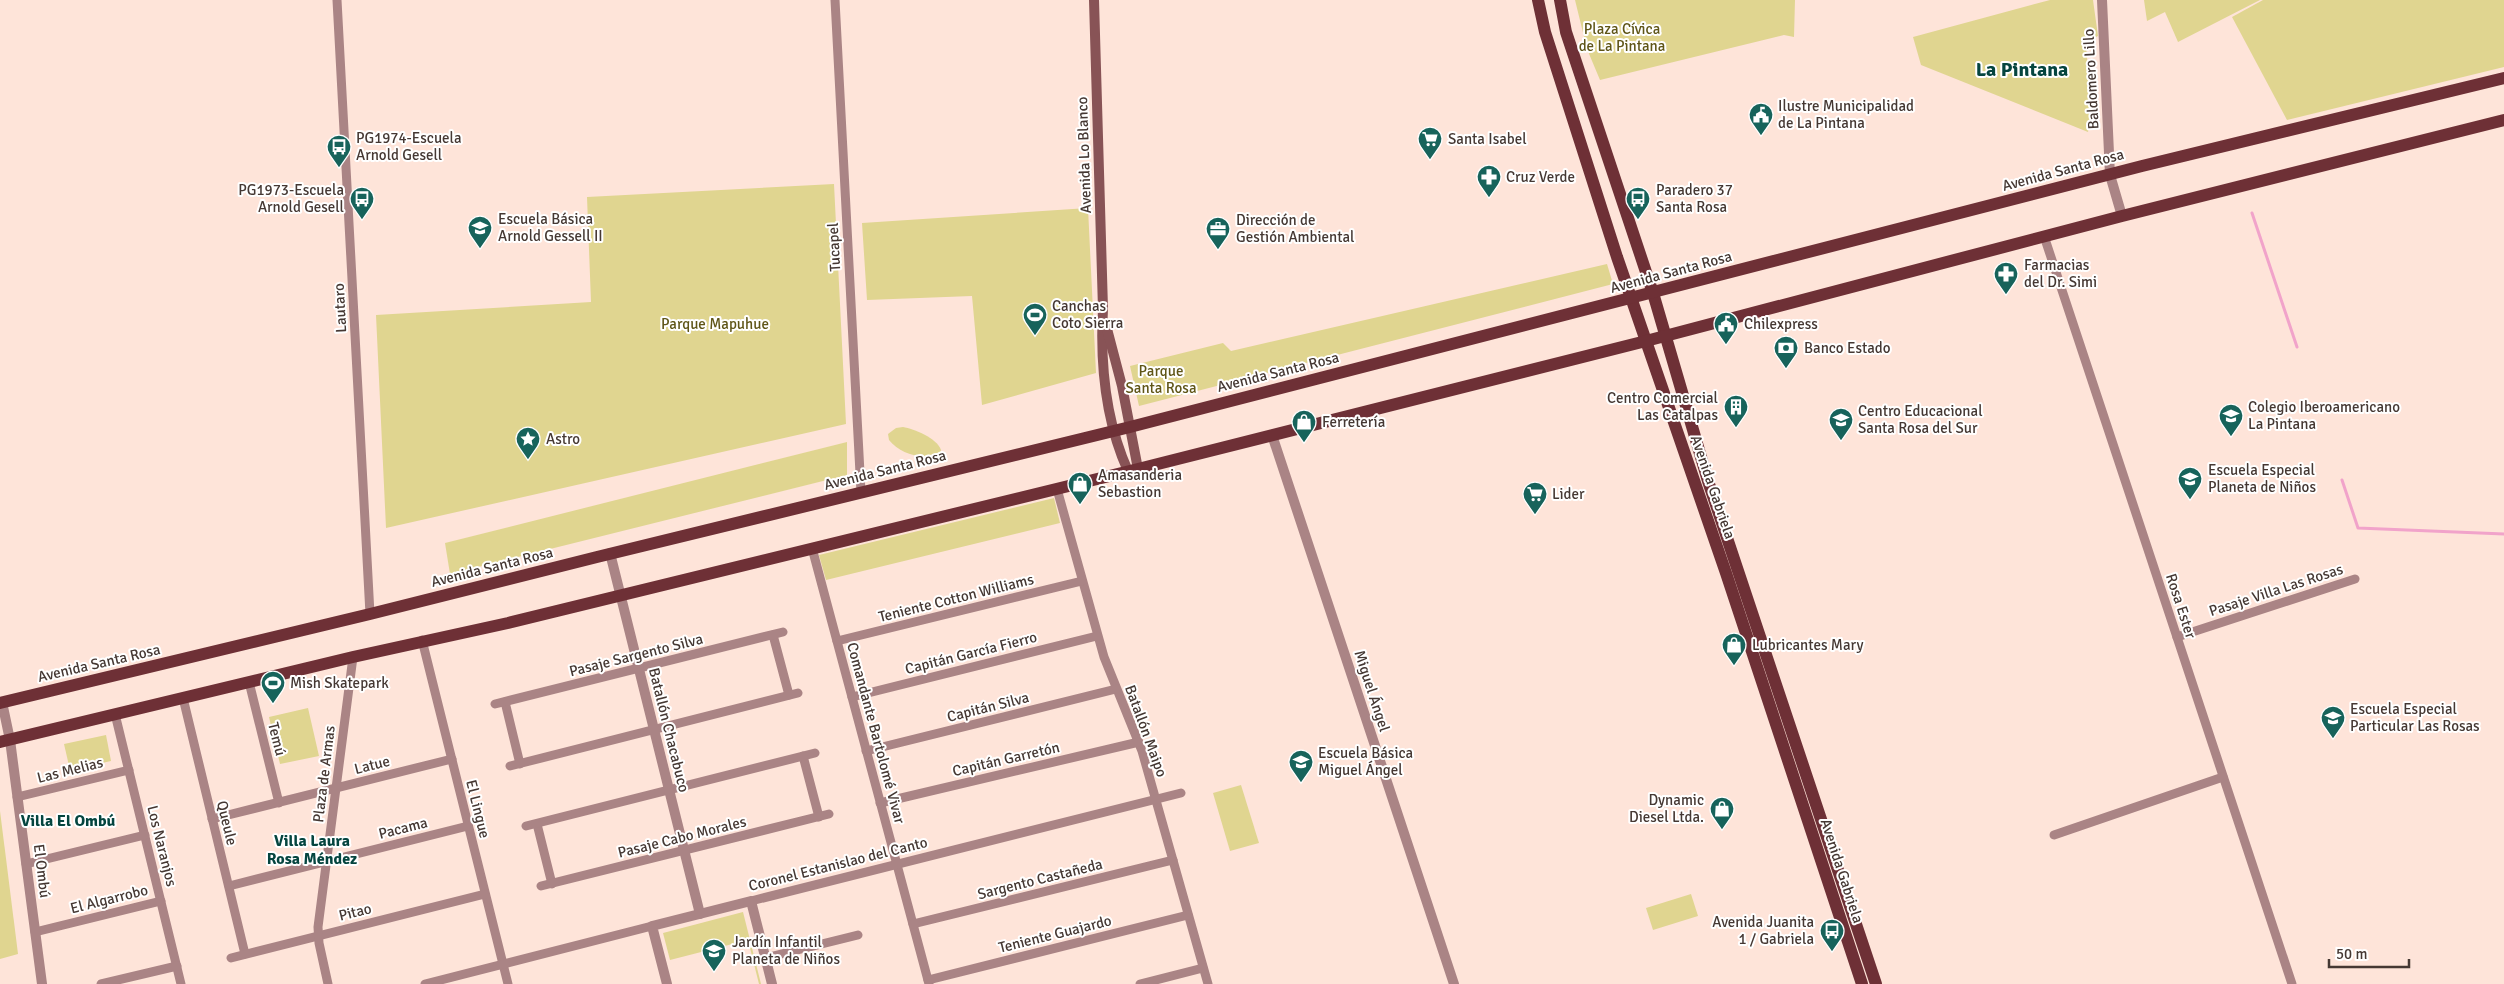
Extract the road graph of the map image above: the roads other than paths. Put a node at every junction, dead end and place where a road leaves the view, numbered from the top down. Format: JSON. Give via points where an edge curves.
{"nodes":[{"id":1,"x":337,"y":0,"type":"edge"},
{"id":2,"x":835,"y":0,"type":"edge"},
{"id":3,"x":1094,"y":0,"type":"edge"},
{"id":4,"x":1538,"y":0,"type":"edge"},
{"id":5,"x":1560,"y":0,"type":"edge"},
{"id":6,"x":2102,"y":0,"type":"edge"},
{"id":7,"x":2504,"y":78,"type":"edge"},
{"id":8,"x":2504,"y":120,"type":"edge"},
{"id":9,"x":2110,"y":175,"type":"junction"},
{"id":10,"x":2122,"y":216,"type":"junction"},
{"id":11,"x":2044,"y":236,"type":"junction"},
{"id":12,"x":1652,"y":293,"type":"junction"},
{"id":13,"x":1632,"y":299,"type":"junction"},
{"id":14,"x":1103,"y":309,"type":"junction"},
{"id":15,"x":1664,"y":336,"type":"junction"},
{"id":16,"x":1646,"y":341,"type":"junction"},
{"id":17,"x":1120,"y":377,"type":"junction"},
{"id":18,"x":1104,"y":380,"type":"junction"},
{"id":19,"x":1130,"y":427,"type":"junction"},
{"id":20,"x":1113,"y":431,"type":"junction"},
{"id":21,"x":1272,"y":435,"type":"junction"},
{"id":22,"x":1133,"y":470,"type":"junction"},
{"id":23,"x":1057,"y":489,"type":"junction"},
{"id":24,"x":861,"y":492,"type":"junction"},
{"id":25,"x":812,"y":548,"type":"junction"},
{"id":26,"x":610,"y":554,"type":"junction"},
{"id":27,"x":2355,"y":579,"type":"dead end"},
{"id":28,"x":1082,"y":581,"type":"junction"},
{"id":29,"x":620,"y":596,"type":"junction"},
{"id":30,"x":370,"y":614,"type":"junction"},
{"id":31,"x":783,"y":632,"type":"dead end"},
{"id":32,"x":773,"y":635,"type":"junction"},
{"id":33,"x":1098,"y":636,"type":"junction"},
{"id":34,"x":2177,"y":637,"type":"junction"},
{"id":35,"x":422,"y":640,"type":"junction"},
{"id":36,"x":837,"y":641,"type":"junction"},
{"id":37,"x":353,"y":656,"type":"junction"},
{"id":38,"x":638,"y":668,"type":"junction"},
{"id":39,"x":249,"y":682,"type":"junction"},
{"id":40,"x":1116,"y":688,"type":"junction"},
{"id":41,"x":852,"y":697,"type":"junction"},
{"id":42,"x":183,"y":698,"type":"junction"},
{"id":43,"x":505,"y":702,"type":"junction"},
{"id":44,"x":1,"y":703,"type":"edge"},
{"id":45,"x":496,"y":704,"type":"dead end"},
{"id":46,"x":115,"y":714,"type":"junction"},
{"id":47,"x":654,"y":730,"type":"junction"},
{"id":48,"x":5,"y":741,"type":"edge"},
{"id":49,"x":1138,"y":742,"type":"junction"},
{"id":50,"x":866,"y":751,"type":"junction"},
{"id":51,"x":815,"y":753,"type":"dead end"},
{"id":52,"x":803,"y":756,"type":"junction"},
{"id":53,"x":452,"y":759,"type":"junction"},
{"id":54,"x":520,"y":764,"type":"junction"},
{"id":55,"x":510,"y":766,"type":"dead end"},
{"id":56,"x":129,"y":770,"type":"junction"},
{"id":57,"x":2223,"y":777,"type":"junction"},
{"id":58,"x":336,"y":788,"type":"junction"},
{"id":59,"x":669,"y":790,"type":"junction"},
{"id":60,"x":1181,"y":793,"type":"dead end"},
{"id":61,"x":17,"y":797,"type":"junction"},
{"id":62,"x":1156,"y":800,"type":"junction"},
{"id":63,"x":279,"y":803,"type":"junction"},
{"id":64,"x":880,"y":804,"type":"junction"},
{"id":65,"x":829,"y":814,"type":"dead end"},
{"id":66,"x":819,"y":816,"type":"junction"},
{"id":67,"x":212,"y":819,"type":"junction"},
{"id":68,"x":537,"y":824,"type":"junction"},
{"id":69,"x":468,"y":826,"type":"junction"},
{"id":70,"x":526,"y":826,"type":"dead end"},
{"id":71,"x":2054,"y":835,"type":"dead end"},
{"id":72,"x":145,"y":836,"type":"junction"},
{"id":73,"x":684,"y":850,"type":"junction"},
{"id":74,"x":1173,"y":860,"type":"junction"},
{"id":75,"x":327,"y":861,"type":"junction"},
{"id":76,"x":26,"y":864,"type":"junction"},
{"id":77,"x":897,"y":864,"type":"junction"},
{"id":78,"x":552,"y":884,"type":"junction"},
{"id":79,"x":229,"y":886,"type":"junction"},
{"id":80,"x":541,"y":886,"type":"dead end"},
{"id":81,"x":485,"y":894,"type":"junction"},
{"id":82,"x":161,"y":901,"type":"junction"},
{"id":83,"x":751,"y":901,"type":"junction"},
{"id":84,"x":700,"y":914,"type":"junction"},
{"id":85,"x":1188,"y":915,"type":"junction"},
{"id":86,"x":913,"y":924,"type":"junction"},
{"id":87,"x":652,"y":926,"type":"junction"},
{"id":88,"x":35,"y":932,"type":"junction"},
{"id":89,"x":858,"y":935,"type":"dead end"},
{"id":90,"x":318,"y":936,"type":"junction"},
{"id":91,"x":246,"y":954,"type":"junction"},
{"id":92,"x":231,"y":958,"type":"dead end"},
{"id":93,"x":765,"y":958,"type":"junction"},
{"id":94,"x":503,"y":964,"type":"junction"},
{"id":95,"x":177,"y":966,"type":"junction"},
{"id":96,"x":1204,"y":968,"type":"junction"},
{"id":97,"x":929,"y":982,"type":"edge"},
{"id":98,"x":42,"y":984,"type":"edge"},
{"id":99,"x":101,"y":984,"type":"edge"},
{"id":100,"x":182,"y":984,"type":"edge"},
{"id":101,"x":328,"y":984,"type":"edge"},
{"id":102,"x":424,"y":984,"type":"edge"},
{"id":103,"x":508,"y":984,"type":"edge"},
{"id":104,"x":666,"y":984,"type":"edge"},
{"id":105,"x":772,"y":984,"type":"edge"},
{"id":106,"x":1140,"y":984,"type":"edge"},
{"id":107,"x":1208,"y":984,"type":"edge"},
{"id":108,"x":1454,"y":984,"type":"edge"},
{"id":109,"x":1862,"y":984,"type":"edge"},
{"id":110,"x":1876,"y":984,"type":"edge"},
{"id":111,"x":2292,"y":984,"type":"edge"}],
"edges":[{"from":1,"to":30,"type":"street","name":"Lautaro"},
{"from":2,"to":24,"type":"street","name":"Tucapel"},
{"from":3,"to":14,"type":"main road","name":"Avenida Lo Blanco"},
{"from":4,"to":13,"type":"main road","name":"Avenida Gabriela","via":[[1550,50]]},
{"from":5,"to":12,"type":"main road","name":"Avenida Gabriela","via":[[1566,32]]},
{"from":6,"to":9,"type":"street","name":"Baldomero Lillo"},
{"from":7,"to":9,"type":"main road","name":"Avenida Santa Rosa"},
{"from":8,"to":10,"type":"main road"},
{"from":9,"to":10,"type":"street","name":"Baldomero Lillo"},
{"from":9,"to":12,"type":"main road","name":"Avenida Santa Rosa"},
{"from":10,"to":11,"type":"main road"},
{"from":11,"to":15,"type":"main road"},
{"from":11,"to":34,"type":"street","name":"Rosa Ester"},
{"from":12,"to":13,"type":"main road","name":"Avenida Santa Rosa"},
{"from":12,"to":15,"type":"main road","name":"Avenida Gabriela"},
{"from":13,"to":16,"type":"main road","name":"Avenida Gabriela"},
{"from":13,"to":19,"type":"main road","name":"Avenida Santa Rosa"},
{"from":14,"to":17,"type":"main road","name":"Avenida Lo Blanco"},
{"from":14,"to":18,"type":"main road","name":"Avenida Lo Blanco"},
{"from":15,"to":16,"type":"main road"},
{"from":15,"to":110,"type":"main road","name":"Avenida Gabriela","via":[[1708,481]]},
{"from":16,"to":21,"type":"main road"},
{"from":16,"to":109,"type":"main road","name":"Avenida Gabriela"},
{"from":17,"to":18,"type":"main road"},
{"from":17,"to":19,"type":"main road","name":"Avenida Lo Blanco"},
{"from":18,"to":20,"type":"main road","name":"Avenida Lo Blanco"},
{"from":19,"to":20,"type":"main road","name":"Avenida Santa Rosa"},
{"from":19,"to":22,"type":"main road","name":"Avenida Lo Blanco"},
{"from":20,"to":22,"type":"main road","name":"Avenida Lo Blanco"},
{"from":20,"to":24,"type":"main road","name":"Avenida Santa Rosa"},
{"from":21,"to":22,"type":"main road"},
{"from":21,"to":108,"type":"street","name":"Miguel Ángel"},
{"from":22,"to":23,"type":"main road"},
{"from":23,"to":25,"type":"main road"},
{"from":23,"to":28,"type":"street","name":"Batallón Maipo"},
{"from":24,"to":26,"type":"main road","name":"Avenida Santa Rosa"},
{"from":25,"to":29,"type":"main road"},
{"from":25,"to":36,"type":"street","name":"Comandante Bartolomé Vivar"},
{"from":26,"to":29,"type":"street","name":"Batallón Chacabuco"},
{"from":26,"to":30,"type":"main road","name":"Avenida Santa Rosa"},
{"from":27,"to":34,"type":"street","name":"Pasaje Villa Las Rosas"},
{"from":28,"to":33,"type":"street","name":"Batallón Maipo"},
{"from":28,"to":36,"type":"street","name":"Teniente Cotton Williams"},
{"from":29,"to":35,"type":"main road"},
{"from":29,"to":38,"type":"street","name":"Batallón Chacabuco"},
{"from":30,"to":44,"type":"main road","name":"Avenida Santa Rosa"},
{"from":31,"to":32,"type":"street","name":"Pasaje Sargento Silva"},
{"from":32,"to":38,"type":"street","name":"Pasaje Sargento Silva"},
{"from":32,"to":47,"type":"street","via":[[794,694]]},
{"from":33,"to":40,"type":"street","name":"Batallón Maipo"},
{"from":33,"to":41,"type":"street","name":"Capitán García Fierro"},
{"from":34,"to":57,"type":"street","name":"Rosa Ester"},
{"from":35,"to":37,"type":"main road"},
{"from":35,"to":53,"type":"street","name":"El Lingue"},
{"from":36,"to":41,"type":"street","name":"Comandante Bartolomé Vivar"},
{"from":37,"to":39,"type":"main road"},
{"from":37,"to":58,"type":"street","name":"Plaza de Armas"},
{"from":38,"to":43,"type":"street","name":"Pasaje Sargento Silva"},
{"from":38,"to":47,"type":"street","name":"Batallón Chacabuco"},
{"from":39,"to":42,"type":"main road"},
{"from":39,"to":63,"type":"street","name":"Temú"},
{"from":40,"to":49,"type":"street","name":"Batallón Maipo"},
{"from":40,"to":50,"type":"street","name":"Capitán Silva"},
{"from":41,"to":50,"type":"street","name":"Comandante Bartolomé Vivar"},
{"from":42,"to":46,"type":"main road"},
{"from":42,"to":67,"type":"street","name":"Queule"},
{"from":43,"to":45,"type":"street","name":"Pasaje Sargento Silva"},
{"from":43,"to":54,"type":"street"},
{"from":44,"to":48,"type":"street","name":"El Ombú"},
{"from":46,"to":48,"type":"main road"},
{"from":46,"to":56,"type":"street","name":"Los Naranjos"},
{"from":47,"to":54,"type":"street"},
{"from":47,"to":59,"type":"street","name":"Batallón Chacabuco"},
{"from":48,"to":61,"type":"street","name":"El Ombú"},
{"from":49,"to":62,"type":"street","name":"Batallón Maipo"},
{"from":49,"to":64,"type":"street","name":"Capitán Garretón"},
{"from":50,"to":64,"type":"street","name":"Comandante Bartolomé Vivar"},
{"from":51,"to":52,"type":"street"},
{"from":52,"to":59,"type":"street"},
{"from":52,"to":66,"type":"street"},
{"from":53,"to":58,"type":"street","name":"Latue"},
{"from":53,"to":69,"type":"street","name":"El Lingue"},
{"from":54,"to":55,"type":"street"},
{"from":56,"to":61,"type":"street","name":"Las Melias"},
{"from":56,"to":72,"type":"street","name":"Los Naranjos"},
{"from":57,"to":71,"type":"street"},
{"from":57,"to":111,"type":"street","name":"Rosa Ester"},
{"from":58,"to":63,"type":"street","name":"Latue"},
{"from":58,"to":75,"type":"street","name":"Plaza de Armas"},
{"from":59,"to":68,"type":"street"},
{"from":59,"to":73,"type":"street","name":"Batallón Chacabuco"},
{"from":60,"to":62,"type":"street","name":"Coronel Estanislao del Canto"},
{"from":61,"to":76,"type":"street","name":"El Ombú"},
{"from":62,"to":74,"type":"street","name":"Batallón Maipo"},
{"from":62,"to":77,"type":"street","name":"Coronel Estanislao del Canto"},
{"from":63,"to":67,"type":"street","name":"Latue"},
{"from":64,"to":77,"type":"street","name":"Comandante Bartolomé Vivar"},
{"from":65,"to":66,"type":"street","name":"Pasaje Cabo Morales"},
{"from":66,"to":73,"type":"street","name":"Pasaje Cabo Morales"},
{"from":67,"to":79,"type":"street","name":"Queule"},
{"from":68,"to":70,"type":"street"},
{"from":68,"to":78,"type":"street"},
{"from":69,"to":75,"type":"street","name":"Pacama"},
{"from":69,"to":81,"type":"street","name":"El Lingue"},
{"from":72,"to":76,"type":"street"},
{"from":72,"to":82,"type":"street","name":"Los Naranjos"},
{"from":73,"to":78,"type":"street","name":"Pasaje Cabo Morales"},
{"from":73,"to":84,"type":"street","name":"Batallón Chacabuco"},
{"from":74,"to":85,"type":"street","name":"Batallón Maipo"},
{"from":74,"to":86,"type":"street","name":"Sargento Castañeda"},
{"from":75,"to":79,"type":"street","name":"Pacama"},
{"from":75,"to":90,"type":"street","name":"Plaza de Armas"},
{"from":76,"to":88,"type":"street","name":"El Ombú"},
{"from":77,"to":83,"type":"street","name":"Coronel Estanislao del Canto"},
{"from":77,"to":86,"type":"street","name":"Comandante Bartolomé Vivar"},
{"from":78,"to":80,"type":"street","name":"Pasaje Cabo Morales"},
{"from":79,"to":91,"type":"street","name":"Queule"},
{"from":81,"to":90,"type":"street","name":"Pitao"},
{"from":81,"to":94,"type":"street","name":"El Lingue"},
{"from":82,"to":88,"type":"street","name":"El Algarrobo"},
{"from":82,"to":95,"type":"street","name":"Los Naranjos"},
{"from":83,"to":84,"type":"street","name":"Coronel Estanislao del Canto"},
{"from":83,"to":93,"type":"street"},
{"from":84,"to":87,"type":"street","name":"Coronel Estanislao del Canto"},
{"from":85,"to":96,"type":"street","name":"Batallón Maipo"},
{"from":85,"to":97,"type":"street","name":"Teniente Guajardo"},
{"from":86,"to":97,"type":"street","name":"Comandante Bartolomé Vivar"},
{"from":87,"to":94,"type":"street","name":"Coronel Estanislao del Canto"},
{"from":87,"to":104,"type":"street"},
{"from":88,"to":98,"type":"street","name":"El Ombú"},
{"from":89,"to":93,"type":"street"},
{"from":90,"to":91,"type":"street","name":"Pitao"},
{"from":90,"to":101,"type":"street","name":"Plaza de Armas"},
{"from":91,"to":92,"type":"street","name":"Pitao"},
{"from":93,"to":105,"type":"street"},
{"from":94,"to":102,"type":"street","name":"Coronel Estanislao del Canto"},
{"from":94,"to":103,"type":"street","name":"El Lingue"},
{"from":95,"to":99,"type":"street"},
{"from":95,"to":100,"type":"street","name":"Los Naranjos"},
{"from":96,"to":106,"type":"street"},
{"from":96,"to":107,"type":"street","name":"Batallón Maipo"}]}
